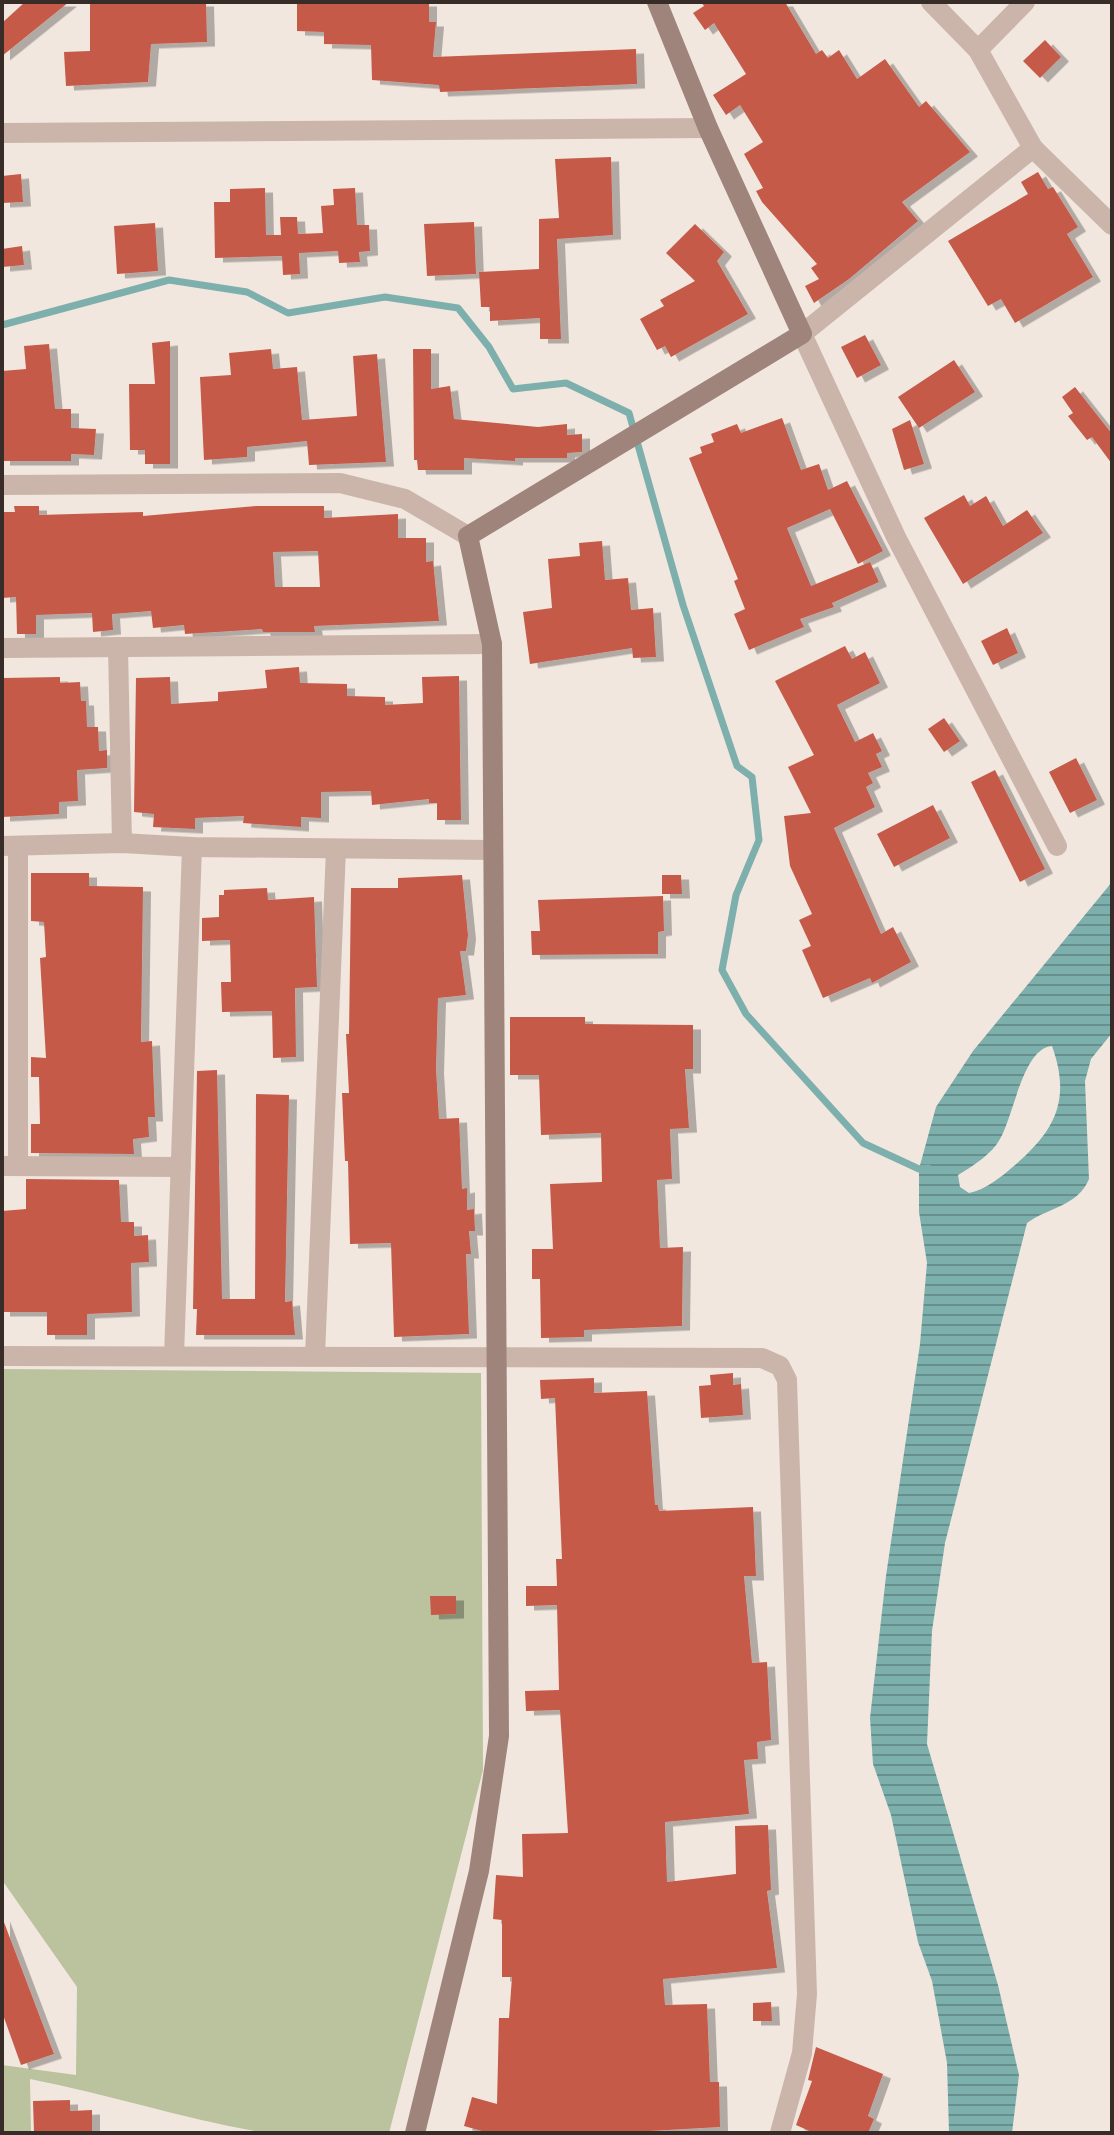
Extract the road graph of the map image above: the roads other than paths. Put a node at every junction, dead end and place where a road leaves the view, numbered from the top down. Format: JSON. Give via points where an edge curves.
{"nodes":[{"id":1,"x":657,"y":2,"type":"edge"},
{"id":2,"x":931,"y":2,"type":"edge"},
{"id":3,"x":1025,"y":2,"type":"edge"},
{"id":4,"x":978,"y":50,"type":"junction"},
{"id":5,"x":708,"y":128,"type":"junction"},
{"id":6,"x":2,"y":133,"type":"edge"},
{"id":7,"x":1033,"y":148,"type":"junction"},
{"id":8,"x":1112,"y":225,"type":"edge"},
{"id":9,"x":802,"y":334,"type":"junction"},
{"id":10,"x":2,"y":485,"type":"edge"},
{"id":11,"x":468,"y":536,"type":"junction"},
{"id":12,"x":492,"y":644,"type":"junction"},
{"id":13,"x":118,"y":647,"type":"junction"},
{"id":14,"x":2,"y":648,"type":"edge"},
{"id":15,"x":122,"y":843,"type":"junction"},
{"id":16,"x":10,"y":846,"type":"edge"},
{"id":17,"x":1057,"y":846,"type":"dead end"},
{"id":18,"x":192,"y":847,"type":"junction"},
{"id":19,"x":336,"y":849,"type":"junction"},
{"id":20,"x":493,"y":850,"type":"junction"},
{"id":21,"x":10,"y":1166,"type":"edge"},
{"id":22,"x":181,"y":1167,"type":"junction"},
{"id":23,"x":2,"y":1356,"type":"edge"},
{"id":24,"x":174,"y":1356,"type":"junction"},
{"id":25,"x":315,"y":1356,"type":"junction"},
{"id":26,"x":499,"y":1357,"type":"junction"},
{"id":27,"x":415,"y":2133,"type":"edge"},
{"id":28,"x":780,"y":2133,"type":"edge"}],
"edges":[{"from":1,"to":5,"type":"street"},
{"from":2,"to":4,"type":"street"},
{"from":3,"to":4,"type":"street"},
{"from":4,"to":7,"type":"street"},
{"from":5,"to":6,"type":"street"},
{"from":5,"to":9,"type":"street"},
{"from":7,"to":8,"type":"street"},
{"from":7,"to":9,"type":"street"},
{"from":9,"to":11,"type":"street"},
{"from":9,"to":17,"type":"street","via":[[896,537]]},
{"from":10,"to":11,"type":"street","via":[[340,483],[405,499]]},
{"from":11,"to":12,"type":"street"},
{"from":12,"to":13,"type":"street"},
{"from":12,"to":20,"type":"street"},
{"from":13,"to":14,"type":"street"},
{"from":13,"to":15,"type":"street"},
{"from":15,"to":16,"type":"street"},
{"from":15,"to":18,"type":"street"},
{"from":16,"to":21,"type":"street"},
{"from":18,"to":19,"type":"street"},
{"from":18,"to":22,"type":"street"},
{"from":19,"to":20,"type":"street"},
{"from":19,"to":25,"type":"street"},
{"from":20,"to":26,"type":"street"},
{"from":21,"to":22,"type":"street"},
{"from":22,"to":24,"type":"street"},
{"from":23,"to":24,"type":"street"},
{"from":24,"to":25,"type":"street"},
{"from":25,"to":26,"type":"street"},
{"from":26,"to":27,"type":"street","via":[[499,1736],[479,1871]]},
{"from":26,"to":28,"type":"street","via":[[762,1358],[780,1366],[787,1380],[807,1994],[802,2053]]}]}
